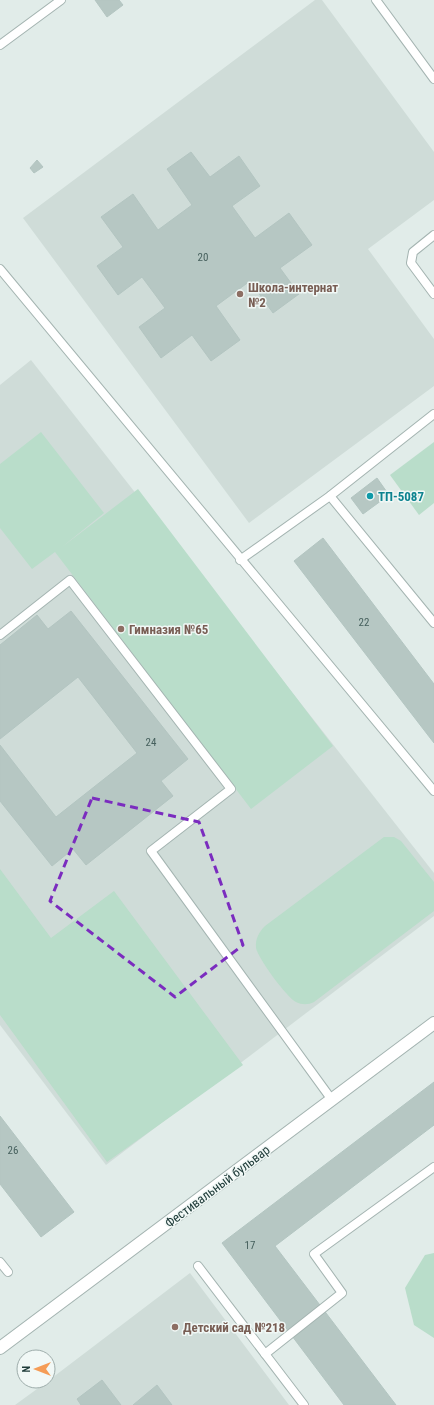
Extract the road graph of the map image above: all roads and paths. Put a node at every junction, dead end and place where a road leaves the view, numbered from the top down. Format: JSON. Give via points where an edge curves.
{"nodes":[{"id":1,"x":61,"y":0,"type":"edge"},
{"id":2,"x":376,"y":0,"type":"edge"},
{"id":3,"x":0,"y":45,"type":"edge"},
{"id":4,"x":434,"y":79,"type":"edge"},
{"id":5,"x":434,"y":235,"type":"edge"},
{"id":6,"x":0,"y":269,"type":"edge"},
{"id":7,"x":434,"y":294,"type":"edge"},
{"id":8,"x":434,"y":414,"type":"edge"},
{"id":9,"x":330,"y":496,"type":"junction"},
{"id":10,"x":240,"y":560,"type":"junction"},
{"id":11,"x":434,"y":623,"type":"edge"},
{"id":12,"x":0,"y":635,"type":"edge"},
{"id":13,"x":434,"y":791,"type":"edge"},
{"id":14,"x":434,"y":1023,"type":"edge"},
{"id":15,"x":332,"y":1100,"type":"junction"},
{"id":16,"x":434,"y":1167,"type":"edge"},
{"id":17,"x":0,"y":1262,"type":"edge"},
{"id":18,"x":198,"y":1266,"type":"dead end"},
{"id":19,"x":8,"y":1272,"type":"dead end"},
{"id":20,"x":0,"y":1348,"type":"edge"},
{"id":21,"x":265,"y":1354,"type":"junction"},
{"id":22,"x":304,"y":1405,"type":"edge"}],
"edges":[{"from":1,"to":3,"type":"lane"},
{"from":2,"to":4,"type":"lane"},
{"from":5,"to":7,"type":"lane","via":[[413,252],[411,264]]},
{"from":6,"to":10,"type":"lane"},
{"from":8,"to":9,"type":"lane"},
{"from":9,"to":10,"type":"lane"},
{"from":9,"to":11,"type":"lane"},
{"from":10,"to":13,"type":"lane"},
{"from":12,"to":15,"type":"lane","via":[[70,580],[231,789],[151,851]]},
{"from":14,"to":15,"type":"street","name":"Фестивальный бульвар"},
{"from":15,"to":20,"type":"street","name":"Фестивальный бульвар"},
{"from":16,"to":21,"type":"lane","via":[[314,1254],[342,1293]]},
{"from":17,"to":19,"type":"lane"},
{"from":18,"to":21,"type":"lane"},
{"from":21,"to":22,"type":"lane"}]}
